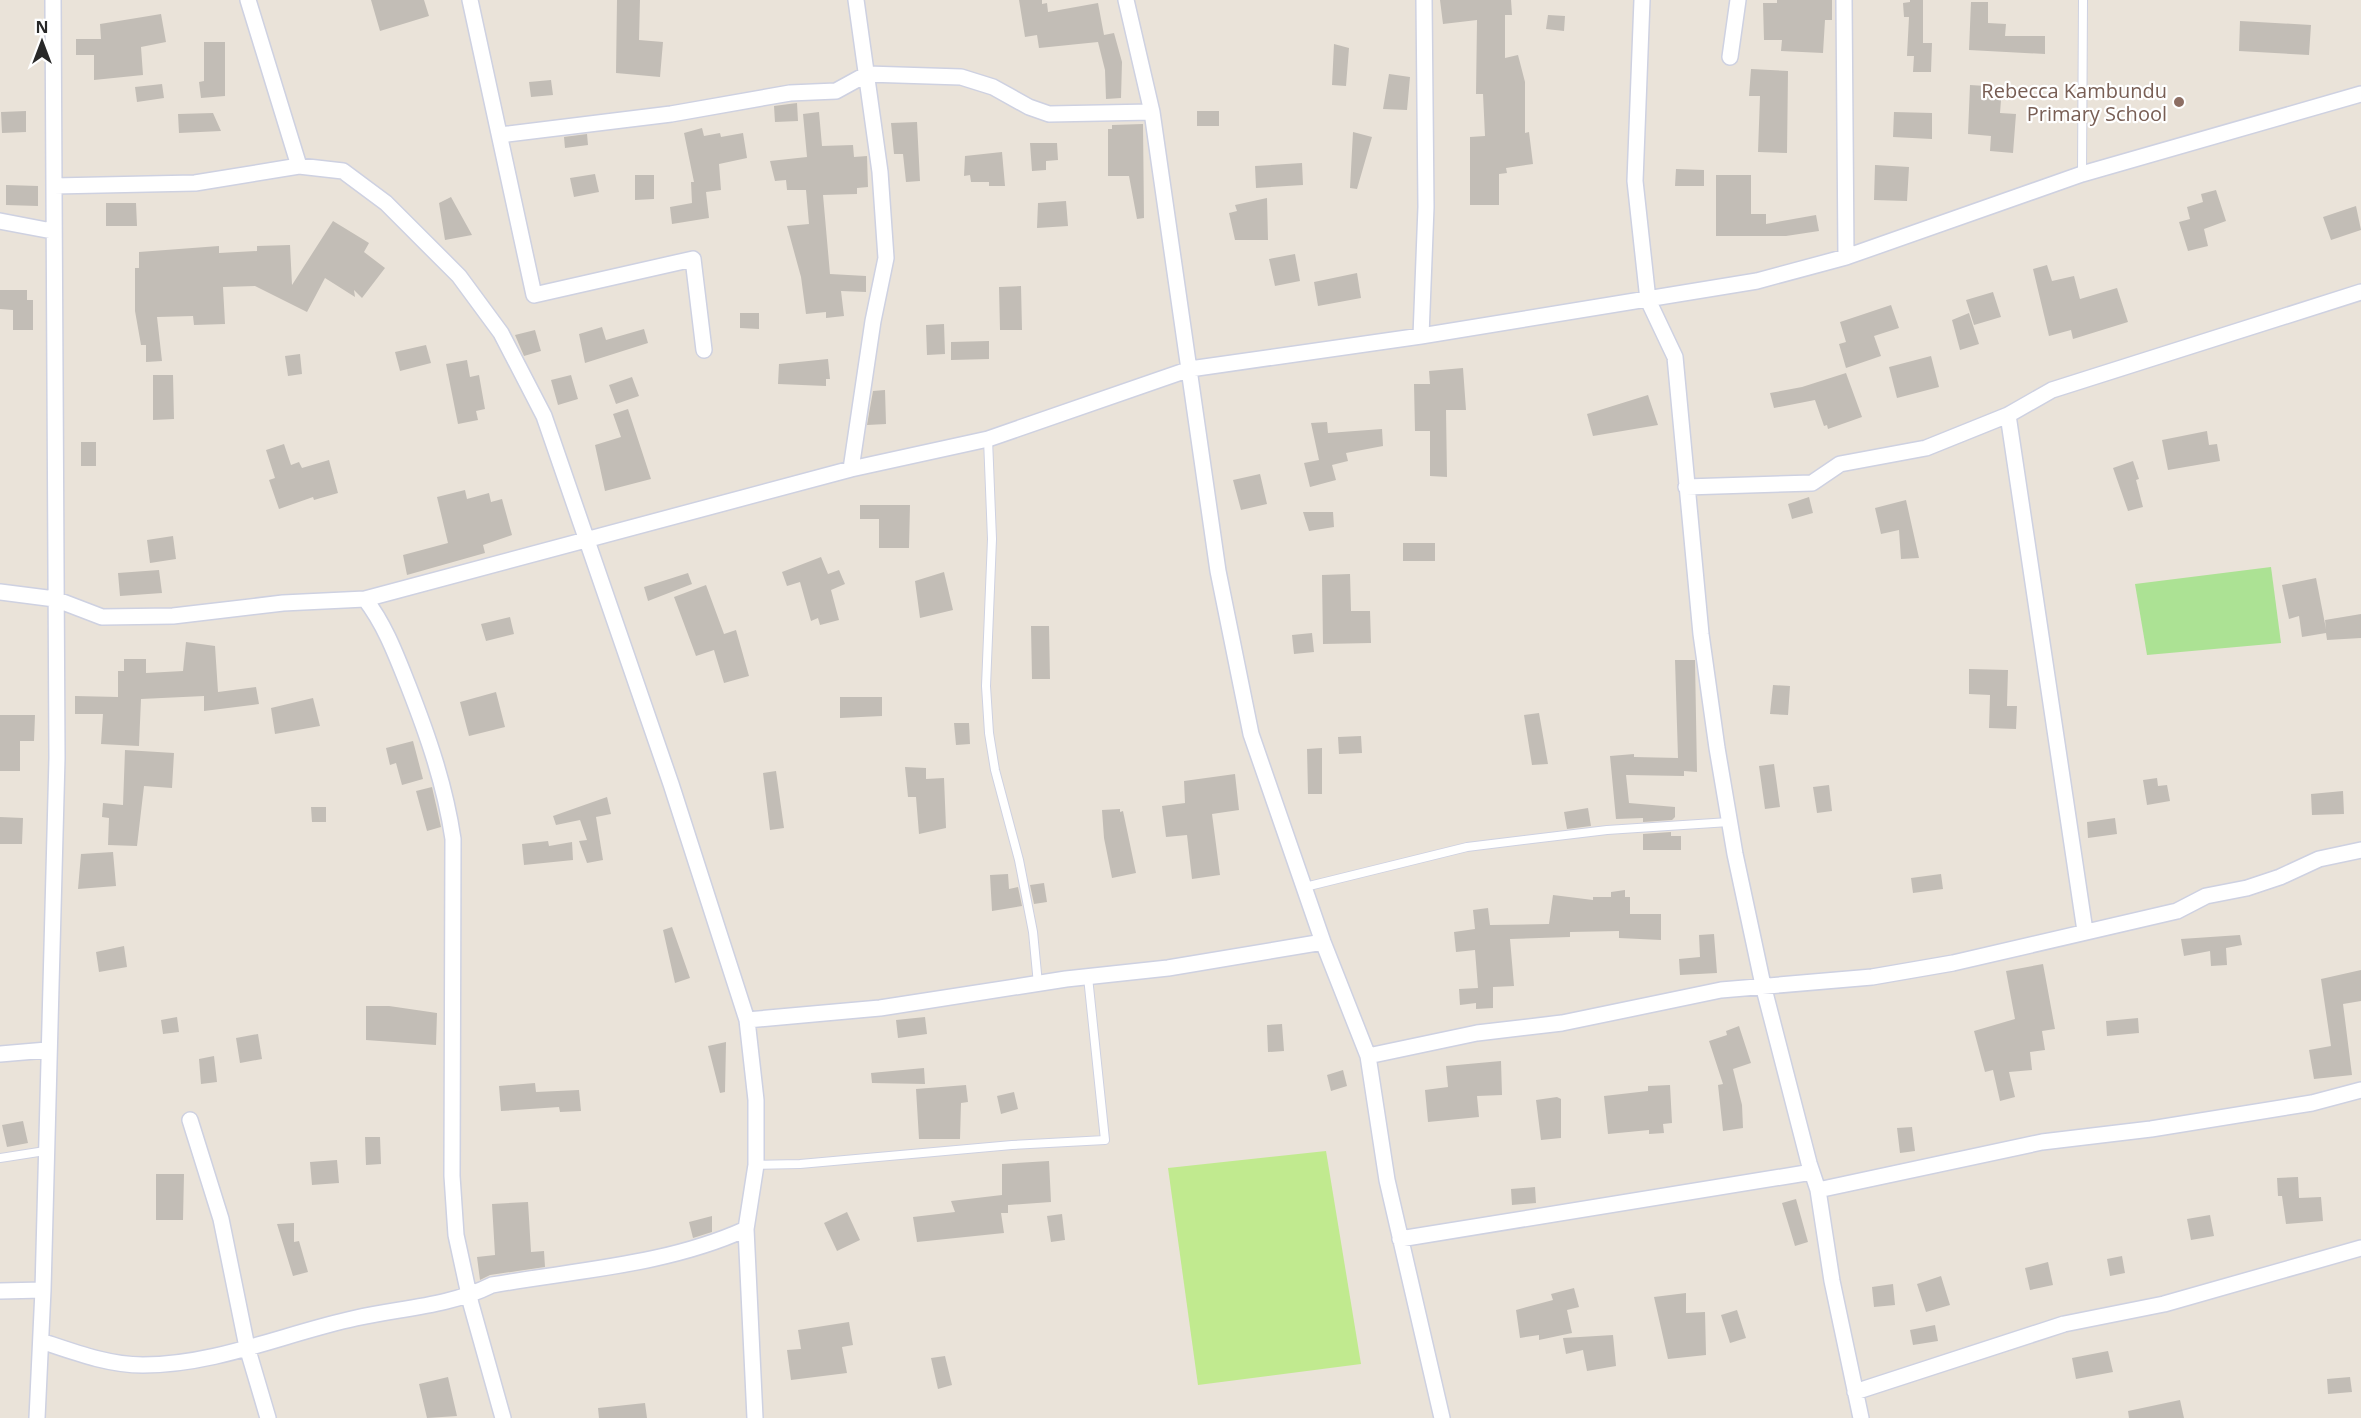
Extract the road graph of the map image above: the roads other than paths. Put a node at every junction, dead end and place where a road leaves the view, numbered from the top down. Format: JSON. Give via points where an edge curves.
{"nodes":[{"id":1,"x":53,"y":0,"type":"edge"},
{"id":2,"x":248,"y":0,"type":"edge"},
{"id":3,"x":470,"y":0,"type":"edge"},
{"id":4,"x":856,"y":0,"type":"edge"},
{"id":5,"x":1126,"y":0,"type":"edge"},
{"id":6,"x":1424,"y":0,"type":"edge"},
{"id":7,"x":1642,"y":0,"type":"edge"},
{"id":8,"x":1738,"y":0,"type":"edge"},
{"id":9,"x":1844,"y":0,"type":"edge"},
{"id":10,"x":2083,"y":0,"type":"edge"},
{"id":11,"x":1730,"y":57,"type":"dead end"},
{"id":12,"x":867,"y":74,"type":"junction"},
{"id":13,"x":2361,"y":94,"type":"edge"},
{"id":14,"x":1152,"y":112,"type":"junction"},
{"id":15,"x":500,"y":135,"type":"junction"},
{"id":16,"x":299,"y":166,"type":"junction"},
{"id":17,"x":2082,"y":174,"type":"junction"},
{"id":18,"x":54,"y":186,"type":"junction"},
{"id":19,"x":0,"y":220,"type":"edge"},
{"id":20,"x":52,"y":231,"type":"junction"},
{"id":21,"x":1846,"y":257,"type":"junction"},
{"id":22,"x":2361,"y":292,"type":"edge"},
{"id":23,"x":1648,"y":300,"type":"junction"},
{"id":24,"x":1421,"y":336,"type":"junction"},
{"id":25,"x":704,"y":350,"type":"dead end"},
{"id":26,"x":1190,"y":369,"type":"junction"},
{"id":27,"x":2008,"y":415,"type":"junction"},
{"id":28,"x":988,"y":439,"type":"junction"},
{"id":29,"x":851,"y":469,"type":"junction"},
{"id":30,"x":1686,"y":487,"type":"junction"},
{"id":31,"x":587,"y":542,"type":"junction"},
{"id":32,"x":0,"y":592,"type":"edge"},
{"id":33,"x":55,"y":599,"type":"junction"},
{"id":34,"x":365,"y":599,"type":"junction"},
{"id":35,"x":1730,"y":822,"type":"junction"},
{"id":36,"x":2361,"y":850,"type":"edge"},
{"id":37,"x":1305,"y":887,"type":"junction"},
{"id":38,"x":2085,"y":931,"type":"junction"},
{"id":39,"x":1323,"y":942,"type":"junction"},
{"id":40,"x":1088,"y":977,"type":"junction"},
{"id":41,"x":1039,"y":986,"type":"junction"},
{"id":42,"x":1763,"y":986,"type":"junction"},
{"id":43,"x":747,"y":1020,"type":"junction"},
{"id":44,"x":47,"y":1050,"type":"junction"},
{"id":45,"x":0,"y":1054,"type":"edge"},
{"id":46,"x":1368,"y":1056,"type":"junction"},
{"id":47,"x":2361,"y":1090,"type":"edge"},
{"id":48,"x":190,"y":1120,"type":"dead end"},
{"id":49,"x":45,"y":1151,"type":"junction"},
{"id":50,"x":0,"y":1158,"type":"edge"},
{"id":51,"x":756,"y":1165,"type":"junction"},
{"id":52,"x":1812,"y":1172,"type":"junction"},
{"id":53,"x":1818,"y":1190,"type":"junction"},
{"id":54,"x":746,"y":1229,"type":"junction"},
{"id":55,"x":1400,"y":1239,"type":"junction"},
{"id":56,"x":2361,"y":1248,"type":"edge"},
{"id":57,"x":43,"y":1290,"type":"junction"},
{"id":58,"x":0,"y":1291,"type":"edge"},
{"id":59,"x":469,"y":1296,"type":"junction"},
{"id":60,"x":42,"y":1341,"type":"junction"},
{"id":61,"x":247,"y":1347,"type":"junction"},
{"id":62,"x":1855,"y":1392,"type":"junction"},
{"id":63,"x":37,"y":1418,"type":"edge"},
{"id":64,"x":268,"y":1418,"type":"edge"},
{"id":65,"x":502,"y":1418,"type":"edge"},
{"id":66,"x":755,"y":1418,"type":"edge"},
{"id":67,"x":1442,"y":1418,"type":"edge"},
{"id":68,"x":1861,"y":1418,"type":"edge"}],
"edges":[{"from":1,"to":18,"type":"street"},
{"from":2,"to":16,"type":"street"},
{"from":3,"to":15,"type":"street"},
{"from":4,"to":12,"type":"street"},
{"from":5,"to":14,"type":"street"},
{"from":6,"to":24,"type":"street","via":[[1426,207]]},
{"from":7,"to":23,"type":"street","via":[[1635,181]]},
{"from":8,"to":11,"type":"street"},
{"from":9,"to":21,"type":"street"},
{"from":10,"to":17,"type":"lane"},
{"from":12,"to":14,"type":"street","via":[[961,77],[993,87],[1049,114]]},
{"from":12,"to":15,"type":"street","via":[[836,91],[790,93],[671,114]]},
{"from":12,"to":29,"type":"street","via":[[885,217],[886,258]]},
{"from":13,"to":17,"type":"street"},
{"from":14,"to":26,"type":"street"},
{"from":15,"to":25,"type":"street","via":[[534,295],[693,259]]},
{"from":16,"to":18,"type":"street","via":[[195,183]]},
{"from":16,"to":31,"type":"street","via":[[343,171],[386,203],[459,276],[483,307],[544,416]]},
{"from":17,"to":21,"type":"street"},
{"from":18,"to":20,"type":"street"},
{"from":19,"to":20,"type":"street"},
{"from":20,"to":33,"type":"street"},
{"from":21,"to":23,"type":"street","via":[[1756,281]]},
{"from":22,"to":27,"type":"street","via":[[2052,390]]},
{"from":23,"to":24,"type":"street"},
{"from":23,"to":30,"type":"street","via":[[1675,357]]},
{"from":24,"to":26,"type":"street"},
{"from":26,"to":28,"type":"street"},
{"from":26,"to":37,"type":"street","via":[[1218,571],[1251,734]]},
{"from":27,"to":30,"type":"street","via":[[1926,448],[1840,464],[1812,483]]},
{"from":27,"to":38,"type":"street"},
{"from":28,"to":29,"type":"street"},
{"from":28,"to":41,"type":"lane","via":[[992,539],[986,686],[989,733],[1019,860]]},
{"from":29,"to":31,"type":"street"},
{"from":30,"to":35,"type":"street","via":[[1701,634]]},
{"from":31,"to":34,"type":"street"},
{"from":31,"to":43,"type":"street","via":[[725,944]]},
{"from":32,"to":33,"type":"street"},
{"from":33,"to":34,"type":"street","via":[[102,617],[172,616],[283,603]]},
{"from":33,"to":44,"type":"street","via":[[57,758]]},
{"from":34,"to":59,"type":"street","via":[[381,619],[425,731],[444,788],[453,839],[452,1176],[456,1234]]},
{"from":35,"to":37,"type":"lane","via":[[1606,830],[1467,847]]},
{"from":35,"to":42,"type":"street"},
{"from":36,"to":38,"type":"street","via":[[2319,859],[2247,888],[2206,896],[2177,911]]},
{"from":37,"to":39,"type":"street"},
{"from":38,"to":42,"type":"street","via":[[1988,956],[1883,975]]},
{"from":39,"to":40,"type":"street"},
{"from":39,"to":46,"type":"street"},
{"from":40,"to":41,"type":"street"},
{"from":40,"to":51,"type":"lane","via":[[1105,1140]]},
{"from":41,"to":43,"type":"street","via":[[880,1008]]},
{"from":42,"to":46,"type":"street","via":[[1721,990],[1562,1023],[1477,1034]]},
{"from":42,"to":52,"type":"street"},
{"from":43,"to":51,"type":"street","via":[[756,1100]]},
{"from":44,"to":45,"type":"street"},
{"from":44,"to":49,"type":"street"},
{"from":46,"to":55,"type":"street"},
{"from":47,"to":53,"type":"street","via":[[2312,1103],[2042,1143]]},
{"from":48,"to":61,"type":"street","via":[[221,1219]]},
{"from":49,"to":50,"type":"lane"},
{"from":49,"to":57,"type":"street"},
{"from":51,"to":54,"type":"street"},
{"from":52,"to":53,"type":"street"},
{"from":52,"to":55,"type":"street"},
{"from":53,"to":62,"type":"street"},
{"from":54,"to":59,"type":"street","via":[[723,1240],[650,1260],[492,1285]]},
{"from":54,"to":66,"type":"street"},
{"from":55,"to":67,"type":"street"},
{"from":56,"to":62,"type":"street","via":[[2164,1304],[2064,1324]]},
{"from":57,"to":58,"type":"street"},
{"from":57,"to":60,"type":"street"},
{"from":59,"to":61,"type":"street","via":[[355,1318]]},
{"from":59,"to":65,"type":"street"},
{"from":60,"to":61,"type":"street","via":[[97,1358],[142,1365],[186,1361]]},
{"from":60,"to":63,"type":"street"},
{"from":61,"to":64,"type":"street"},
{"from":62,"to":68,"type":"street"}]}
